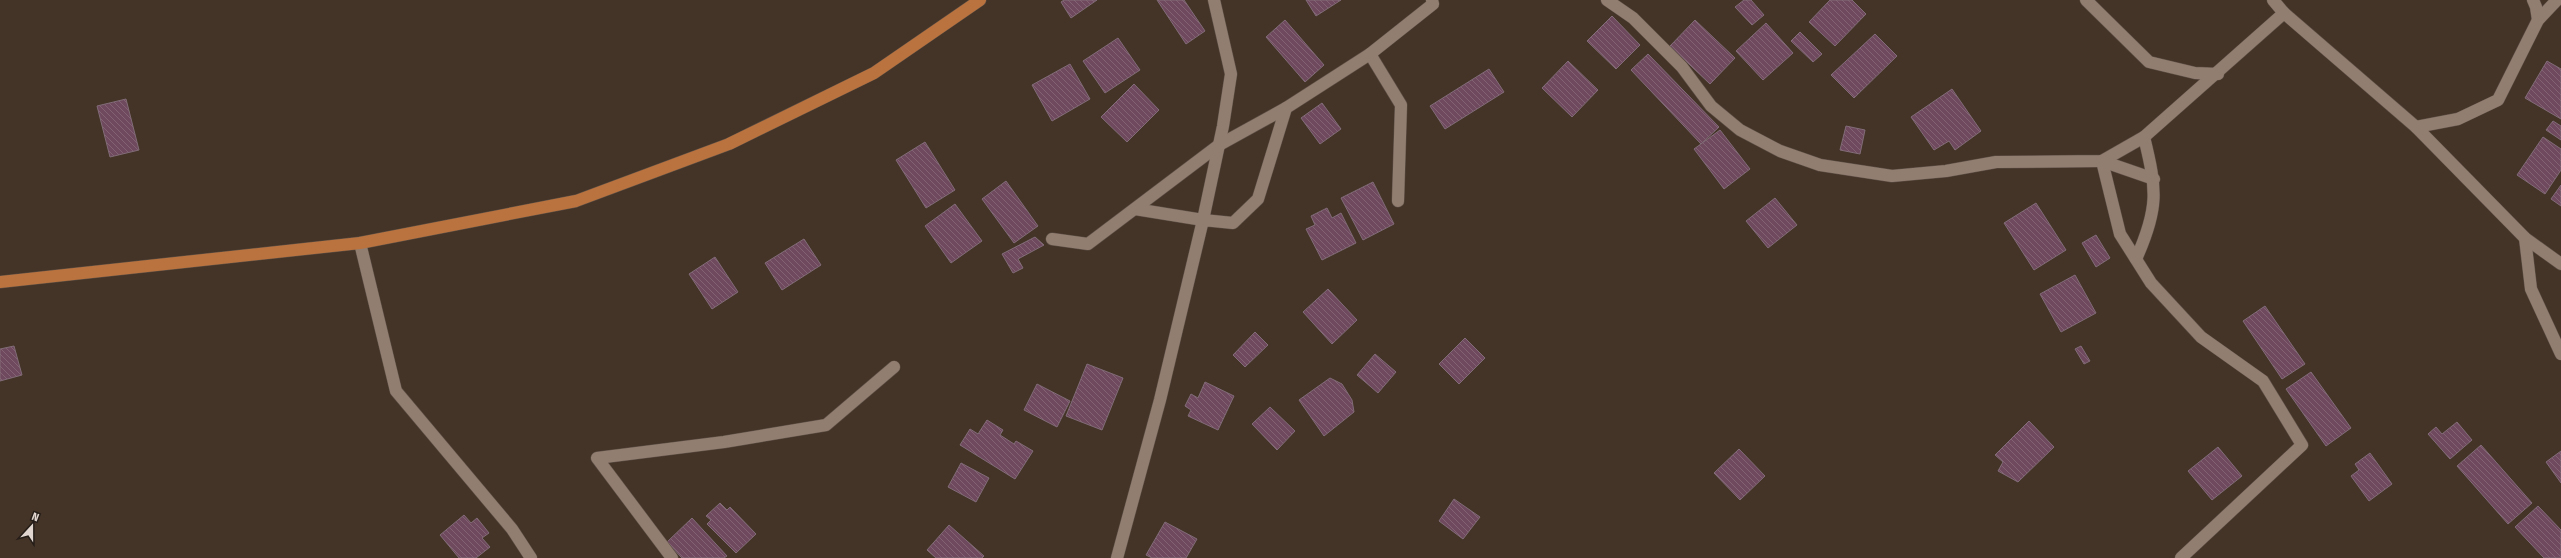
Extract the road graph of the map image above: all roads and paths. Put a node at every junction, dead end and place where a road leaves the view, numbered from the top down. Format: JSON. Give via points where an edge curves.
{"nodes":[{"id":1,"x":980,"y":0,"type":"edge"},
{"id":2,"x":1214,"y":0,"type":"edge"},
{"id":3,"x":1607,"y":0,"type":"edge"},
{"id":4,"x":2086,"y":0,"type":"edge"},
{"id":5,"x":2273,"y":0,"type":"edge"},
{"id":6,"x":2533,"y":0,"type":"edge"},
{"id":7,"x":2557,"y":0,"type":"edge"},
{"id":8,"x":1435,"y":1,"type":"edge"},
{"id":9,"x":2284,"y":12,"type":"junction"},
{"id":10,"x":2538,"y":20,"type":"junction"},
{"id":11,"x":1370,"y":54,"type":"junction"},
{"id":12,"x":2218,"y":74,"type":"junction"},
{"id":13,"x":1286,"y":108,"type":"junction"},
{"id":14,"x":2416,"y":127,"type":"junction"},
{"id":15,"x":2144,"y":137,"type":"junction"},
{"id":16,"x":1219,"y":145,"type":"junction"},
{"id":17,"x":2102,"y":161,"type":"junction"},
{"id":18,"x":2154,"y":179,"type":"junction"},
{"id":19,"x":1398,"y":201,"type":"dead end"},
{"id":20,"x":1135,"y":208,"type":"junction"},
{"id":21,"x":1203,"y":220,"type":"junction"},
{"id":22,"x":2524,"y":238,"type":"junction"},
{"id":23,"x":1052,"y":239,"type":"dead end"},
{"id":24,"x":360,"y":243,"type":"junction"},
{"id":25,"x":2136,"y":259,"type":"junction"},
{"id":26,"x":2561,"y":264,"type":"edge"},
{"id":27,"x":0,"y":282,"type":"edge"},
{"id":28,"x":2561,"y":354,"type":"edge"},
{"id":29,"x":894,"y":367,"type":"dead end"},
{"id":30,"x":532,"y":558,"type":"edge"},
{"id":31,"x":672,"y":558,"type":"edge"},
{"id":32,"x":1117,"y":558,"type":"edge"},
{"id":33,"x":2181,"y":558,"type":"edge"}],
"edges":[{"from":1,"to":24,"type":"main road","via":[[874,73],[729,144],[576,201]]},
{"from":2,"to":16,"type":"street","via":[[1231,74]]},
{"from":3,"to":17,"type":"street","via":[[1633,18],[1682,67],[1711,106],[1740,130],[1780,151],[1820,165],[1892,176],[1946,171],[1996,162]]},
{"from":4,"to":12,"type":"street","via":[[2149,62],[2195,73]]},
{"from":5,"to":9,"type":"street"},
{"from":6,"to":10,"type":"street"},
{"from":7,"to":10,"type":"street"},
{"from":8,"to":11,"type":"street"},
{"from":9,"to":12,"type":"street"},
{"from":9,"to":14,"type":"street"},
{"from":10,"to":14,"type":"street","via":[[2498,100],[2458,119]]},
{"from":11,"to":13,"type":"street"},
{"from":11,"to":19,"type":"street","via":[[1401,105]]},
{"from":12,"to":15,"type":"street"},
{"from":13,"to":16,"type":"street"},
{"from":13,"to":21,"type":"street","via":[[1258,199],[1233,223]]},
{"from":14,"to":22,"type":"street"},
{"from":15,"to":17,"type":"street"},
{"from":15,"to":18,"type":"street"},
{"from":16,"to":20,"type":"street"},
{"from":16,"to":21,"type":"street"},
{"from":17,"to":18,"type":"street"},
{"from":17,"to":25,"type":"street","via":[[2120,234]]},
{"from":18,"to":25,"type":"street","via":[[2153,213]]},
{"from":20,"to":21,"type":"street"},
{"from":20,"to":23,"type":"street","via":[[1088,244]]},
{"from":21,"to":32,"type":"street","via":[[1160,400]]},
{"from":22,"to":26,"type":"street"},
{"from":22,"to":28,"type":"street","via":[[2531,289]]},
{"from":24,"to":27,"type":"main road"},
{"from":24,"to":30,"type":"street","via":[[396,391],[512,530]]},
{"from":25,"to":33,"type":"street","via":[[2151,283],[2201,337],[2263,381],[2302,445]]},
{"from":29,"to":31,"type":"street","via":[[826,424],[724,442],[597,458]]}]}
